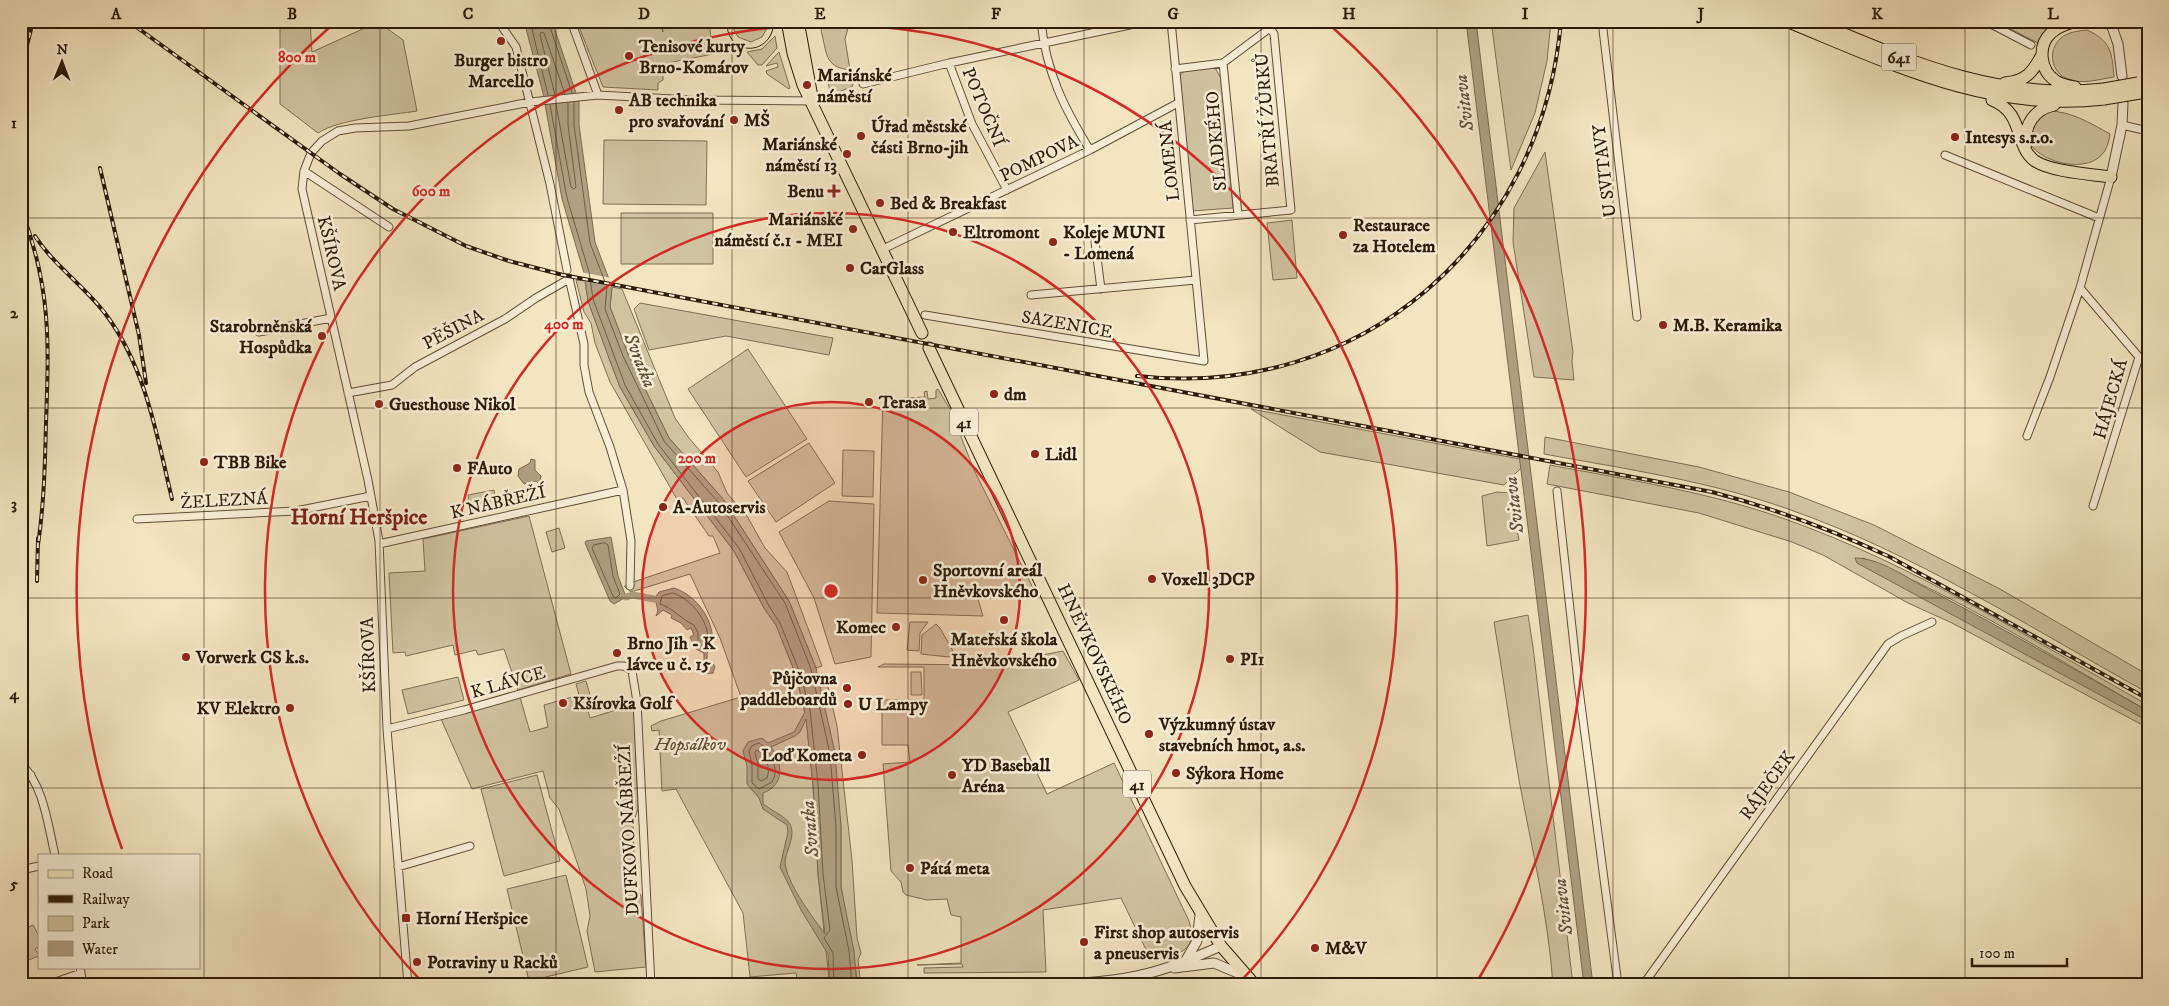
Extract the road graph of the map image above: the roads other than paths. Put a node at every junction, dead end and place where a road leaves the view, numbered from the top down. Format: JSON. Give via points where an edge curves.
{"nodes":[{"id":1,"x":498,"y":21,"type":"edge"},
{"id":2,"x":581,"y":21,"type":"edge"},
{"id":3,"x":787,"y":21,"type":"edge"},
{"id":4,"x":798,"y":21,"type":"edge"},
{"id":5,"x":1041,"y":21,"type":"edge"},
{"id":6,"x":1149,"y":21,"type":"edge"},
{"id":7,"x":1171,"y":21,"type":"edge"},
{"id":8,"x":1602,"y":21,"type":"edge"},
{"id":9,"x":1786,"y":21,"type":"edge"},
{"id":10,"x":1813,"y":21,"type":"edge"},
{"id":11,"x":1985,"y":21,"type":"edge"},
{"id":12,"x":2076,"y":21,"type":"edge"},
{"id":13,"x":2110,"y":21,"type":"edge"},
{"id":14,"x":572,"y":22,"type":"edge"},
{"id":15,"x":1043,"y":43,"type":"junction"},
{"id":16,"x":2031,"y":45,"type":"dead end"},
{"id":17,"x":2042,"y":55,"type":"junction"},
{"id":18,"x":949,"y":63,"type":"junction"},
{"id":19,"x":1223,"y":64,"type":"junction"},
{"id":20,"x":1175,"y":68,"type":"junction"},
{"id":21,"x":2122,"y":76,"type":"dead end"},
{"id":22,"x":863,"y":84,"type":"dead end"},
{"id":23,"x":1989,"y":85,"type":"junction"},
{"id":24,"x":2143,"y":87,"type":"edge"},
{"id":25,"x":1969,"y":91,"type":"junction"},
{"id":26,"x":2104,"y":94,"type":"junction"},
{"id":27,"x":598,"y":95,"type":"junction"},
{"id":28,"x":812,"y":101,"type":"junction"},
{"id":29,"x":530,"y":102,"type":"junction"},
{"id":30,"x":1178,"y":103,"type":"junction"},
{"id":31,"x":2062,"y":103,"type":"junction"},
{"id":32,"x":2123,"y":103,"type":"dead end"},
{"id":33,"x":2122,"y":124,"type":"junction"},
{"id":34,"x":2148,"y":131,"type":"edge"},
{"id":35,"x":1090,"y":150,"type":"junction"},
{"id":36,"x":2027,"y":150,"type":"junction"},
{"id":37,"x":1944,"y":155,"type":"dead end"},
{"id":38,"x":304,"y":171,"type":"junction"},
{"id":39,"x":2110,"y":177,"type":"junction"},
{"id":40,"x":1007,"y":190,"type":"junction"},
{"id":41,"x":1238,"y":215,"type":"junction"},
{"id":42,"x":2099,"y":218,"type":"junction"},
{"id":43,"x":1190,"y":220,"type":"junction"},
{"id":44,"x":389,"y":227,"type":"dead end"},
{"id":45,"x":1095,"y":242,"type":"dead end"},
{"id":46,"x":883,"y":249,"type":"junction"},
{"id":47,"x":567,"y":270,"type":"dead end"},
{"id":48,"x":1196,"y":280,"type":"junction"},
{"id":49,"x":2080,"y":288,"type":"junction"},
{"id":50,"x":1101,"y":289,"type":"junction"},
{"id":51,"x":1031,"y":295,"type":"dead end"},
{"id":52,"x":924,"y":315,"type":"dead end"},
{"id":53,"x":1637,"y":317,"type":"dead end"},
{"id":54,"x":331,"y":318,"type":"junction"},
{"id":55,"x":259,"y":332,"type":"dead end"},
{"id":56,"x":922,"y":333,"type":"dead end"},
{"id":57,"x":929,"y":348,"type":"dead end"},
{"id":58,"x":1204,"y":361,"type":"joint"},
{"id":59,"x":348,"y":393,"type":"junction"},
{"id":60,"x":2027,"y":436,"type":"dead end"},
{"id":61,"x":622,"y":490,"type":"junction"},
{"id":62,"x":1557,"y":491,"type":"dead end"},
{"id":63,"x":371,"y":496,"type":"junction"},
{"id":64,"x":2093,"y":506,"type":"dead end"},
{"id":65,"x":137,"y":520,"type":"dead end"},
{"id":66,"x":379,"y":544,"type":"junction"},
{"id":67,"x":630,"y":586,"type":"dead end"},
{"id":68,"x":1932,"y":622,"type":"dead end"},
{"id":69,"x":634,"y":673,"type":"joint"},
{"id":70,"x":386,"y":729,"type":"junction"},
{"id":71,"x":21,"y":764,"type":"edge"},
{"id":72,"x":31,"y":775,"type":"junction"},
{"id":73,"x":21,"y":780,"type":"edge"},
{"id":74,"x":470,"y":846,"type":"dead end"},
{"id":75,"x":55,"y":854,"type":"edge"},
{"id":76,"x":38,"y":866,"type":"edge"},
{"id":77,"x":398,"y":867,"type":"junction"},
{"id":78,"x":21,"y":870,"type":"edge"},
{"id":79,"x":1200,"y":915,"type":"junction"},
{"id":80,"x":1220,"y":946,"type":"junction"},
{"id":81,"x":1186,"y":960,"type":"junction"},
{"id":82,"x":81,"y":970,"type":"edge"},
{"id":83,"x":1161,"y":970,"type":"junction"},
{"id":84,"x":1251,"y":981,"type":"edge"},
{"id":85,"x":47,"y":985,"type":"edge"},
{"id":86,"x":83,"y":985,"type":"edge"},
{"id":87,"x":408,"y":985,"type":"edge"},
{"id":88,"x":651,"y":985,"type":"edge"},
{"id":89,"x":1021,"y":985,"type":"edge"},
{"id":90,"x":1618,"y":985,"type":"edge"},
{"id":91,"x":1643,"y":985,"type":"edge"}],
"edges":[{"from":1,"to":29,"type":"street","via":[[516,48]]},
{"from":2,"to":14,"type":"street"},
{"from":3,"to":28,"type":"main road","via":[[801,77]]},
{"from":4,"to":28,"type":"main road"},
{"from":5,"to":15,"type":"street"},
{"from":6,"to":15,"type":"street"},
{"from":7,"to":20,"type":"street","name":"LOMENÁ"},
{"from":8,"to":53,"type":"street","name":"U SVITAVY"},
{"from":9,"to":25,"type":"main road","number":"641","via":[[1892,66]]},
{"from":10,"to":23,"type":"main road","number":"641","via":[[1919,64]]},
{"from":11,"to":16,"type":"street"},
{"from":12,"to":17,"type":"main road","via":[[2057,28],[2049,35]]},
{"from":13,"to":21,"type":"street","via":[[2118,44]]},
{"from":14,"to":27,"type":"street"},
{"from":15,"to":18,"type":"street"},
{"from":15,"to":35,"type":"street","via":[[1053,81],[1067,114]]},
{"from":17,"to":23,"type":"main road","via":[[2024,80]]},
{"from":17,"to":26,"type":"main road","via":[[2047,71],[2057,82]]},
{"from":18,"to":22,"type":"street"},
{"from":18,"to":40,"type":"street","name":"POTOČNÍ","via":[[972,124]]},
{"from":19,"to":20,"type":"street"},
{"from":19,"to":41,"type":"street","name":"SLADKÉHO"},
{"from":19,"to":41,"type":"street","name":"BRATŘÍ ŽŮRKŮ","via":[[1270,28],[1274,34],[1290,210]]},
{"from":20,"to":30,"type":"street","name":"LOMENÁ"},
{"from":23,"to":26,"type":"main road","number":"641"},
{"from":24,"to":26,"type":"main road","number":"641","bridge":true},
{"from":25,"to":31,"type":"main road","number":"641","via":[[2016,100]]},
{"from":25,"to":36,"type":"main road","via":[[2007,107]]},
{"from":26,"to":31,"type":"main road","number":"641"},
{"from":27,"to":28,"type":"street","name":"KŠÍROVA"},
{"from":27,"to":29,"type":"street","name":"KŠÍROVA"},
{"from":28,"to":46,"type":"main road"},
{"from":29,"to":38,"type":"street","name":"KŠÍROVA","via":[[409,126],[338,131],[322,141]]},
{"from":29,"to":47,"type":"street"},
{"from":30,"to":35,"type":"street","name":"POMPOVA"},
{"from":30,"to":43,"type":"street","name":"LOMENÁ"},
{"from":31,"to":36,"type":"main road","via":[[2043,108],[2032,117],[2026,132]]},
{"from":32,"to":33,"type":"street"},
{"from":33,"to":34,"type":"street"},
{"from":33,"to":39,"type":"street"},
{"from":35,"to":40,"type":"street","name":"POMPOVA"},
{"from":36,"to":39,"type":"main road","via":[[2033,160],[2046,165]]},
{"from":37,"to":42,"type":"street"},
{"from":38,"to":44,"type":"street"},
{"from":38,"to":54,"type":"street","name":"KŠÍROVA","via":[[302,189]]},
{"from":39,"to":42,"type":"street"},
{"from":40,"to":46,"type":"street","name":"POMPOVA"},
{"from":41,"to":43,"type":"street"},
{"from":42,"to":49,"type":"street"},
{"from":43,"to":48,"type":"street","name":"LOMENÁ"},
{"from":45,"to":50,"type":"street"},
{"from":46,"to":56,"type":"main road"},
{"from":48,"to":50,"type":"street"},
{"from":48,"to":58,"type":"street","name":"LOMENÁ"},
{"from":49,"to":60,"type":"street"},
{"from":49,"to":64,"type":"street","name":"HÁJECKÁ","via":[[2140,357]]},
{"from":50,"to":51,"type":"street"},
{"from":52,"to":58,"type":"street","name":"SAZENICE"},
{"from":54,"to":55,"type":"street"},
{"from":54,"to":59,"type":"street","name":"KŠÍROVA"},
{"from":57,"to":79,"type":"main road","name":"HNĚVKOVSKÉHO","number":"41"},
{"from":59,"to":61,"type":"street","name":"PĚŠINA","via":[[392,385],[414,367],[505,319],[569,279],[584,344],[588,392],[610,447]]},
{"from":59,"to":63,"type":"street","name":"KŠÍROVA"},
{"from":61,"to":66,"type":"street","name":"K NÁBŘEŽÍ"},
{"from":61,"to":67,"type":"street","via":[[631,541]]},
{"from":62,"to":90,"type":"street","via":[[1578,682]]},
{"from":63,"to":65,"type":"street","name":"ŽELEZNÁ","via":[[296,511]]},
{"from":63,"to":66,"type":"street","name":"KŠÍROVA"},
{"from":66,"to":70,"type":"street","name":"KŠÍROVA"},
{"from":68,"to":91,"type":"street","name":"RÁJEČEK","via":[[1888,644]]},
{"from":69,"to":70,"type":"street","name":"K LÁVCE","via":[[629,668],[617,666]]},
{"from":69,"to":88,"type":"street","name":"DUFKOVO NÁBŘEŽÍ"},
{"from":70,"to":77,"type":"street","name":"KŠÍROVA"},
{"from":71,"to":72,"type":"street"},
{"from":72,"to":73,"type":"street"},
{"from":72,"to":75,"type":"street"},
{"from":74,"to":77,"type":"street"},
{"from":76,"to":78,"type":"street"},
{"from":77,"to":87,"type":"street","name":"KŠÍROVA"},
{"from":79,"to":80,"type":"main road","name":"HNĚVKOVSKÉHO","number":"41"},
{"from":79,"to":81,"type":"street","via":[[1197,941]]},
{"from":80,"to":81,"type":"street"},
{"from":80,"to":84,"type":"main road","number":"41"},
{"from":81,"to":83,"type":"street"},
{"from":82,"to":85,"type":"street"},
{"from":82,"to":86,"type":"street"},
{"from":83,"to":84,"type":"street","via":[[1214,963]]},
{"from":83,"to":89,"type":"street","via":[[1110,981]]}]}
